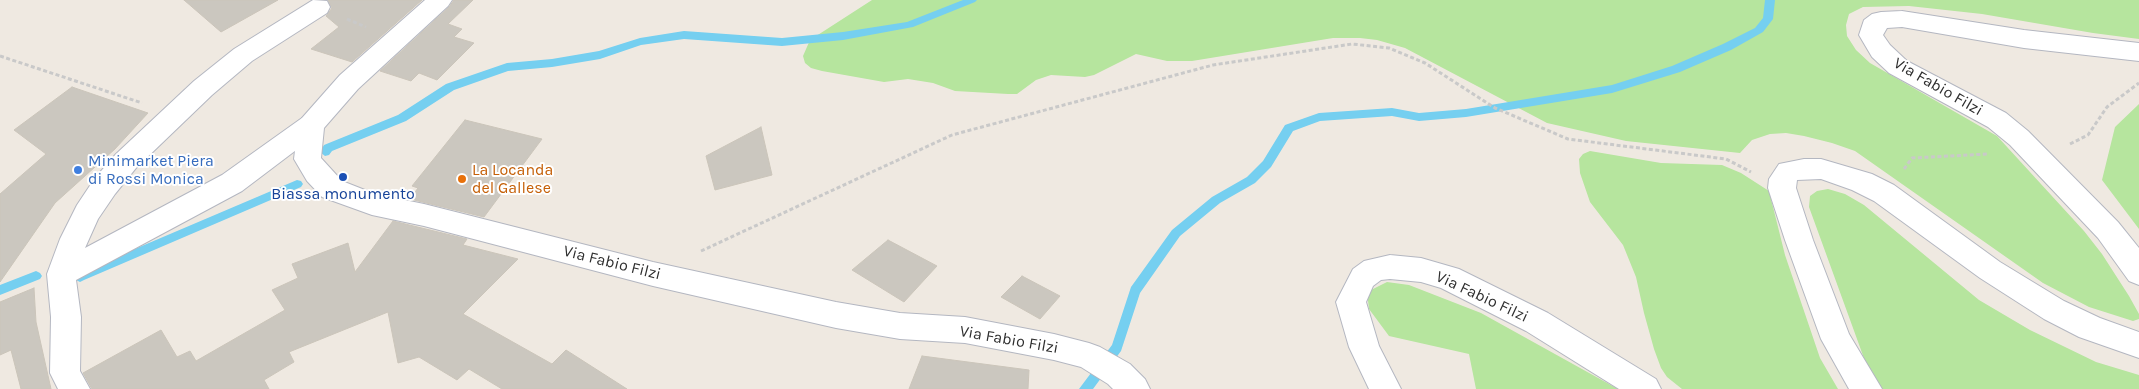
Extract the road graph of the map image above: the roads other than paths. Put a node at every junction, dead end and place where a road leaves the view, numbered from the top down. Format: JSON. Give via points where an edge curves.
{"nodes":[{"id":1,"x":440,"y":0,"type":"edge"},
{"id":2,"x":318,"y":7,"type":"road end"},
{"id":3,"x":2139,"y":52,"type":"edge"},
{"id":4,"x":311,"y":125,"type":"junction"},
{"id":5,"x":2139,"y":273,"type":"edge"},
{"id":6,"x":61,"y":274,"type":"junction"},
{"id":7,"x":2139,"y":345,"type":"edge"},
{"id":8,"x":74,"y":389,"type":"edge"},
{"id":9,"x":1134,"y":389,"type":"edge"},
{"id":10,"x":1385,"y":389,"type":"edge"},
{"id":11,"x":1645,"y":389,"type":"edge"},
{"id":12,"x":1866,"y":389,"type":"edge"}],
"edges":[{"from":1,"to":4,"type":"street","via":[[349,82]]},
{"from":2,"to":6,"type":"street","via":[[243,55],[174,114],[126,161],[87,213]]},
{"from":3,"to":5,"type":"street","name":"Via Fabio Filzi","via":[[2024,39],[1902,19],[1881,20],[1873,26],[1871,34],[1874,42],[1898,67],[1997,120],[2036,154],[2108,230]]},
{"from":4,"to":6,"type":"street","via":[[232,183]]},
{"from":4,"to":9,"type":"street","name":"Via Fabio Filzi","via":[[307,159],[317,174],[332,189],[372,204],[653,274],[836,315],[900,326],[965,330],[1089,356],[1119,374]]},
{"from":6,"to":8,"type":"street","via":[[66,317],[65,373]]},
{"from":7,"to":12,"type":"street","via":[[2090,328],[2054,310],[1990,270],[1884,193],[1862,182],[1820,169],[1790,172],[1783,179],[1782,188],[1798,240],[1836,339]]},
{"from":10,"to":11,"type":"street","name":"Via Fabio Filzi","via":[[1364,348],[1351,302],[1363,278],[1374,269],[1390,267],[1421,270],[1456,282],[1537,322]]}]}
